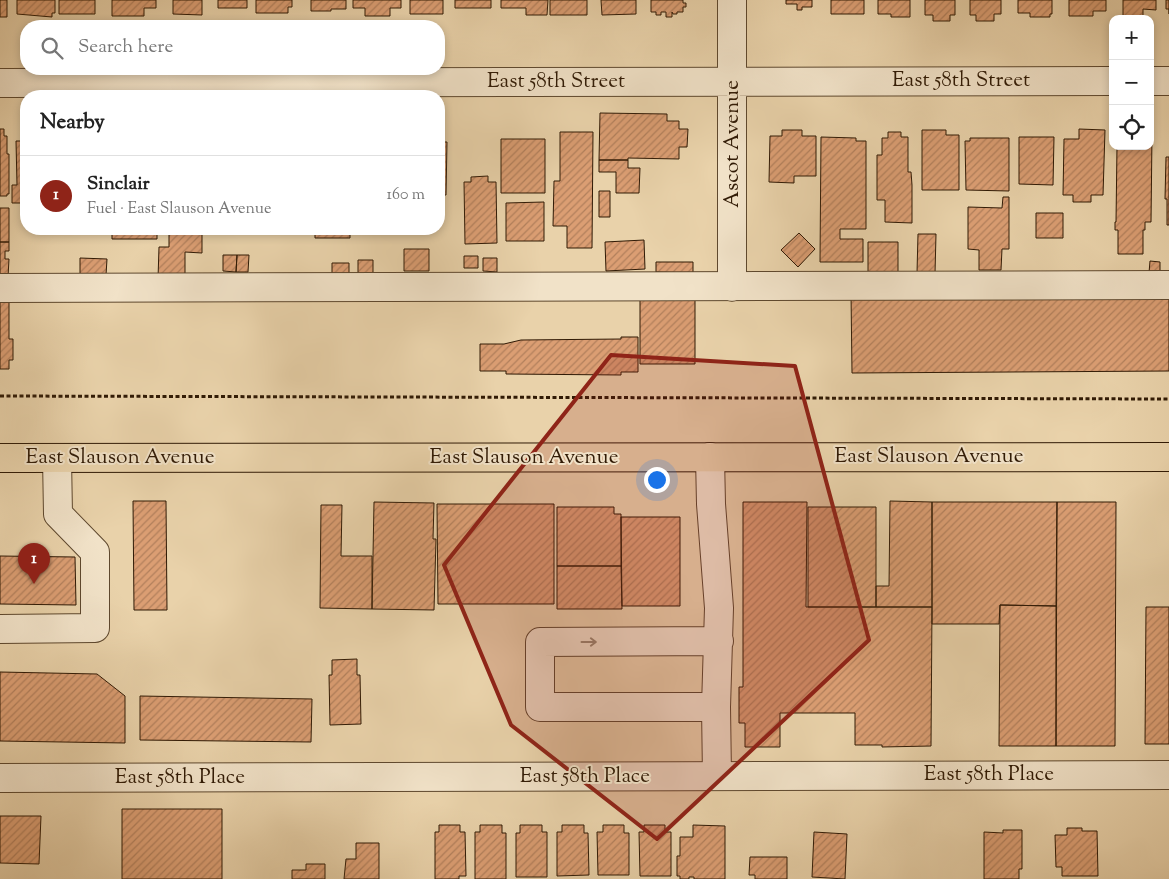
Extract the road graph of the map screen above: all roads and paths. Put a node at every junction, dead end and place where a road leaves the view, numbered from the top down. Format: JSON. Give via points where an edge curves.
{"nodes":[{"id":1,"x":732,"y":0,"type":"edge"},
{"id":2,"x":733,"y":81,"type":"junction"},
{"id":3,"x":1109,"y":81,"type":"edge"},
{"id":4,"x":1154,"y":81,"type":"edge"},
{"id":5,"x":1169,"y":81,"type":"edge"},
{"id":6,"x":0,"y":83,"type":"edge"},
{"id":7,"x":1169,"y":286,"type":"edge"},
{"id":8,"x":732,"y":287,"type":"junction"},
{"id":9,"x":0,"y":288,"type":"edge"},
{"id":10,"x":0,"y":396,"type":"edge"},
{"id":11,"x":1169,"y":399,"type":"edge"},
{"id":12,"x":710,"y":457,"type":"junction"},
{"id":13,"x":1169,"y":457,"type":"edge"},
{"id":14,"x":0,"y":458,"type":"edge"},
{"id":15,"x":56,"y":458,"type":"junction"},
{"id":16,"x":0,"y":629,"type":"edge"},
{"id":17,"x":719,"y":641,"type":"junction"},
{"id":18,"x":716,"y":707,"type":"junction"},
{"id":19,"x":1169,"y":775,"type":"edge"},
{"id":20,"x":717,"y":776,"type":"junction"},
{"id":21,"x":0,"y":778,"type":"edge"}],
"edges":[{"from":1,"to":2,"type":"street","name":"Ascot Avenue"},
{"from":2,"to":3,"type":"street","name":"East 58th Street"},
{"from":2,"to":6,"type":"street","name":"East 58th Street"},
{"from":2,"to":8,"type":"street","name":"Ascot Avenue"},
{"from":4,"to":5,"type":"street"},
{"from":7,"to":8,"type":"street"},
{"from":8,"to":9,"type":"street"},
{"from":10,"to":11,"type":"path"},
{"from":12,"to":13,"type":"main road","name":"East Slauson Avenue"},
{"from":12,"to":15,"type":"main road","name":"East Slauson Avenue"},
{"from":12,"to":17,"type":"street"},
{"from":14,"to":15,"type":"main road","name":"East Slauson Avenue"},
{"from":15,"to":16,"type":"street","via":[[58,514],[95,552],[95,628]]},
{"from":17,"to":18,"type":"street"},
{"from":18,"to":17,"type":"street","one_way":true,"via":[[540,706],[540,642]]},
{"from":18,"to":20,"type":"street"},
{"from":19,"to":20,"type":"street","name":"East 58th Place"},
{"from":20,"to":21,"type":"street","name":"East 58th Place"}]}
